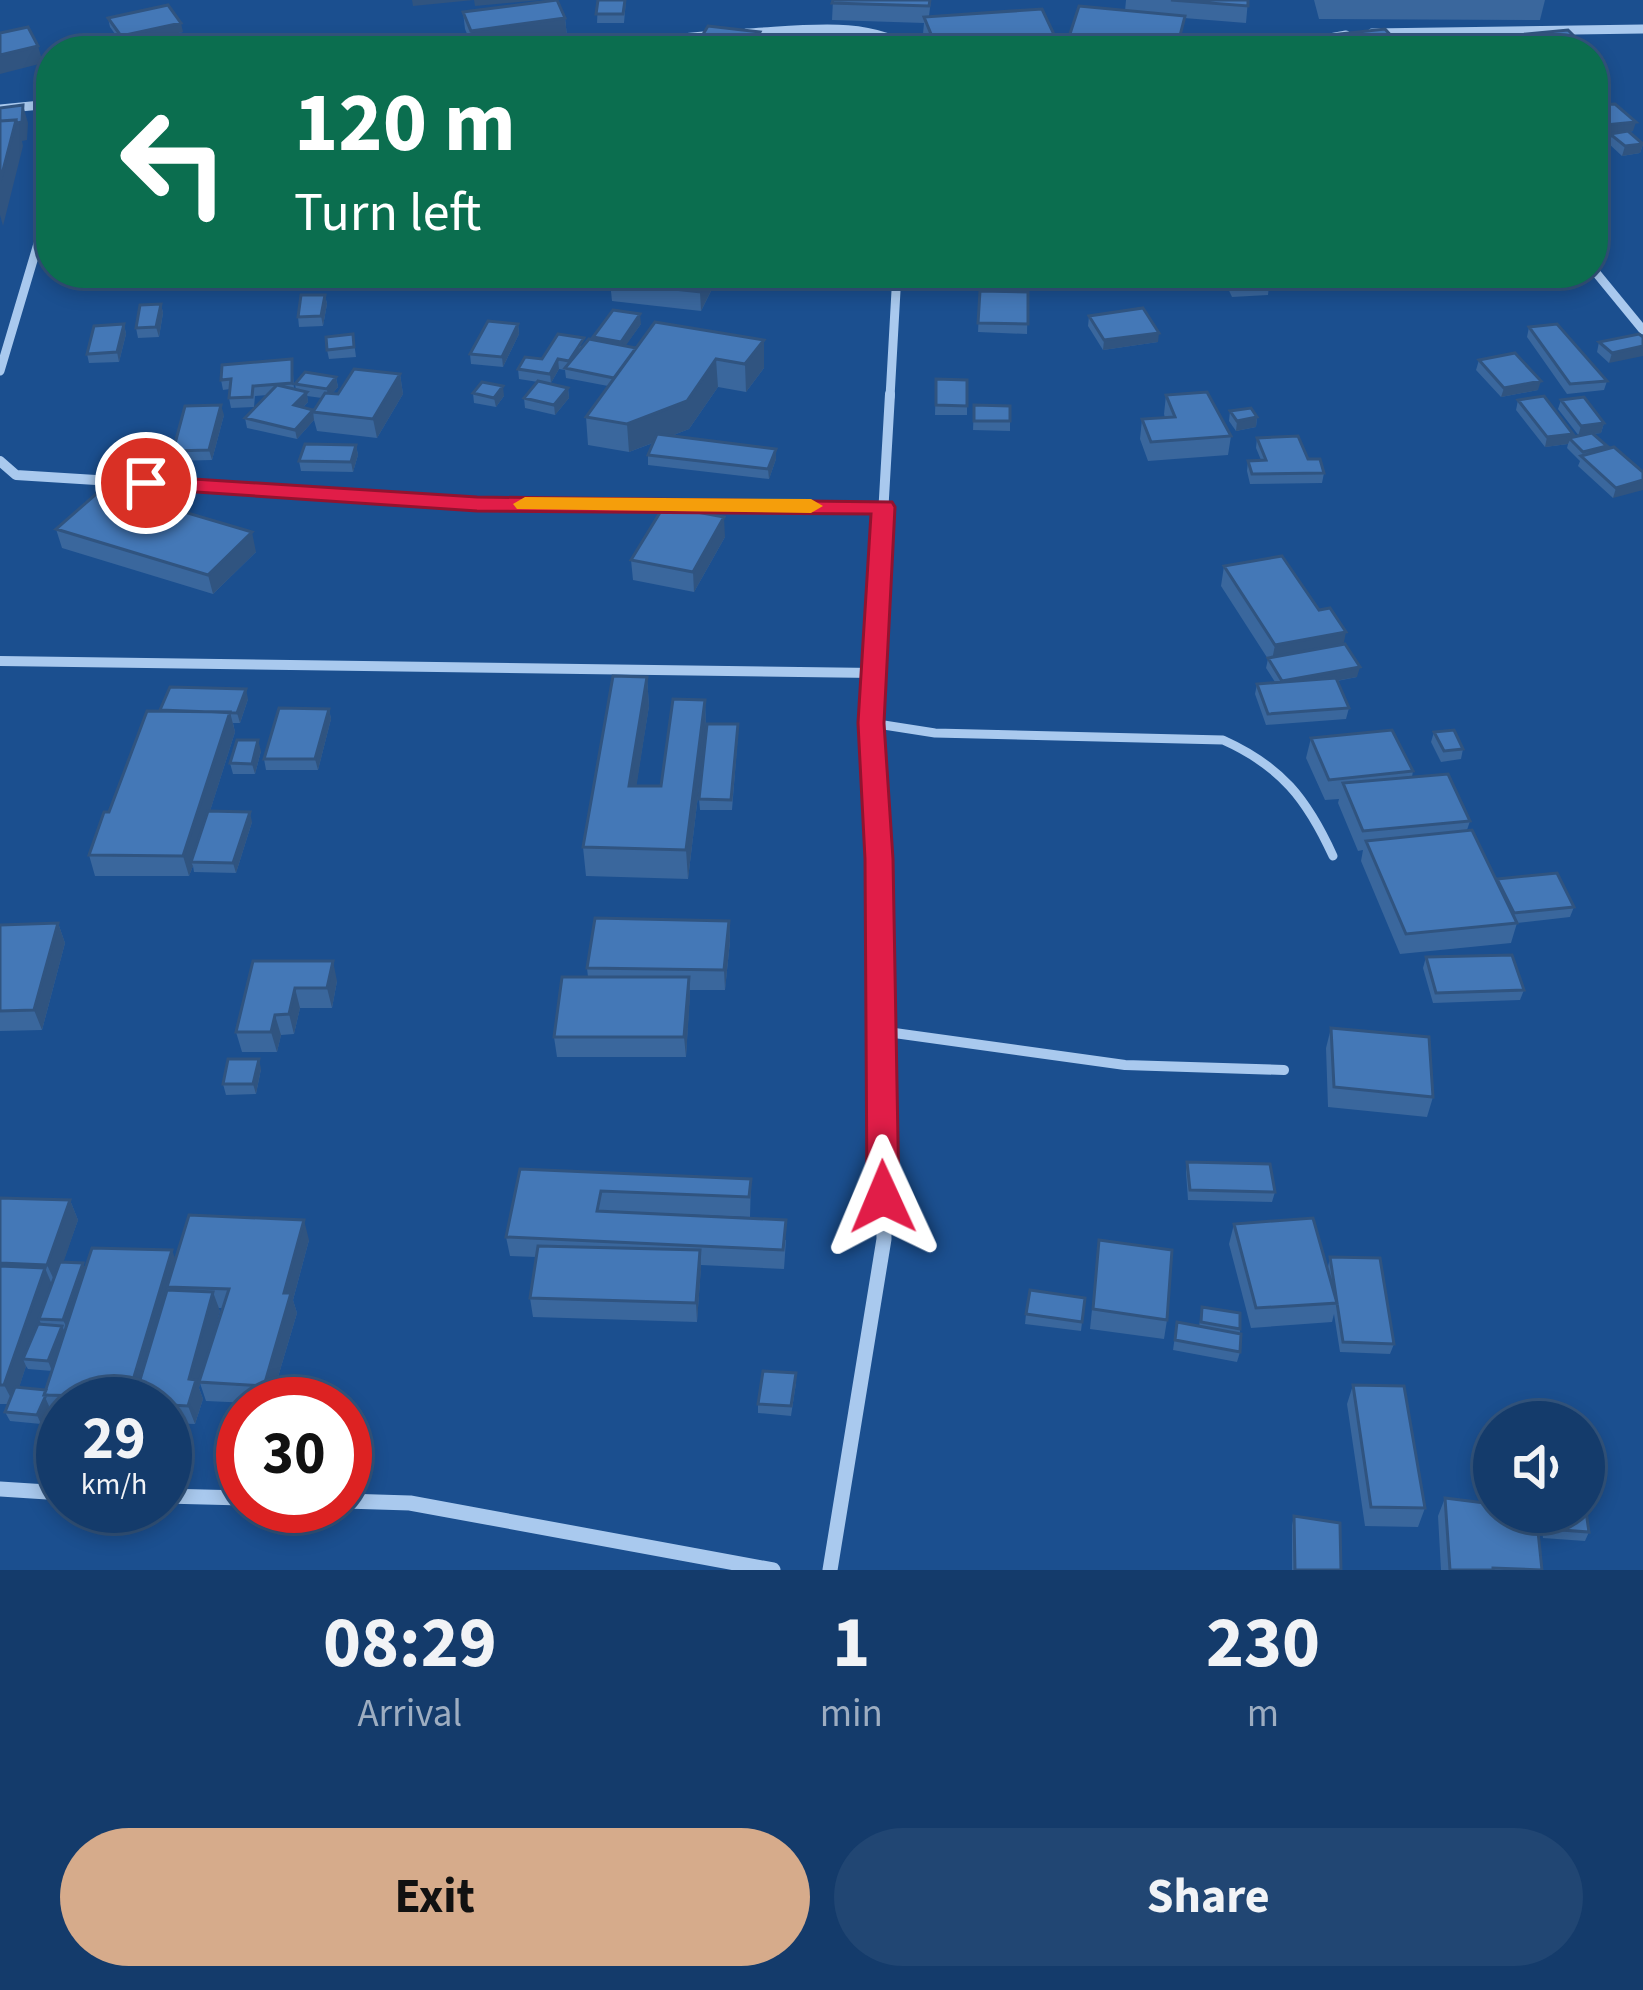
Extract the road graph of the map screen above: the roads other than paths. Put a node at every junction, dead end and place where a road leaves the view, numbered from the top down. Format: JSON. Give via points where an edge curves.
{"nodes":[{"id":1,"x":1643,"y":29,"type":"edge"},
{"id":2,"x":744,"y":33,"type":"edge"},
{"id":3,"x":1384,"y":33,"type":"junction"},
{"id":4,"x":720,"y":35,"type":"edge"},
{"id":5,"x":709,"y":36,"type":"edge"},
{"id":6,"x":884,"y":36,"type":"edge"},
{"id":7,"x":1347,"y":36,"type":"edge"},
{"id":8,"x":1386,"y":36,"type":"edge"},
{"id":9,"x":36,"y":105,"type":"edge"},
{"id":10,"x":0,"y":109,"type":"edge"},
{"id":11,"x":36,"y":250,"type":"edge"},
{"id":12,"x":1608,"y":287,"type":"edge"},
{"id":13,"x":896,"y":288,"type":"edge"},
{"id":14,"x":1643,"y":330,"type":"edge"},
{"id":15,"x":0,"y":371,"type":"edge"},
{"id":16,"x":0,"y":461,"type":"edge"},
{"id":17,"x":883,"y":507,"type":"junction"},
{"id":18,"x":0,"y":661,"type":"edge"},
{"id":19,"x":874,"y":673,"type":"junction"},
{"id":20,"x":871,"y":723,"type":"junction"},
{"id":21,"x":1334,"y":856,"type":"dead end"},
{"id":22,"x":880,"y":1031,"type":"junction"},
{"id":23,"x":1284,"y":1070,"type":"dead end"},
{"id":24,"x":0,"y":1489,"type":"edge"},
{"id":25,"x":36,"y":1491,"type":"edge"},
{"id":26,"x":372,"y":1502,"type":"edge"},
{"id":27,"x":773,"y":1570,"type":"edge"},
{"id":28,"x":830,"y":1570,"type":"edge"}],
"edges":[{"from":1,"to":3,"type":"street"},
{"from":2,"to":6,"type":"street"},
{"from":3,"to":7,"type":"street"},
{"from":3,"to":8,"type":"street"},
{"from":4,"to":5,"type":"street"},
{"from":9,"to":10,"type":"street"},
{"from":11,"to":15,"type":"street"},
{"from":12,"to":14,"type":"street"},
{"from":13,"to":17,"type":"street"},
{"from":16,"to":17,"type":"street","via":[[16,475],[477,504]]},
{"from":17,"to":19,"type":"street"},
{"from":18,"to":19,"type":"street"},
{"from":19,"to":20,"type":"street"},
{"from":20,"to":21,"type":"lane","via":[[935,733],[1222,740],[1263,757],[1305,794]]},
{"from":20,"to":22,"type":"street"},
{"from":22,"to":23,"type":"lane","via":[[1125,1066]]},
{"from":22,"to":28,"type":"street","via":[[884,1239]]},
{"from":24,"to":25,"type":"street"},
{"from":26,"to":27,"type":"street"}]}
